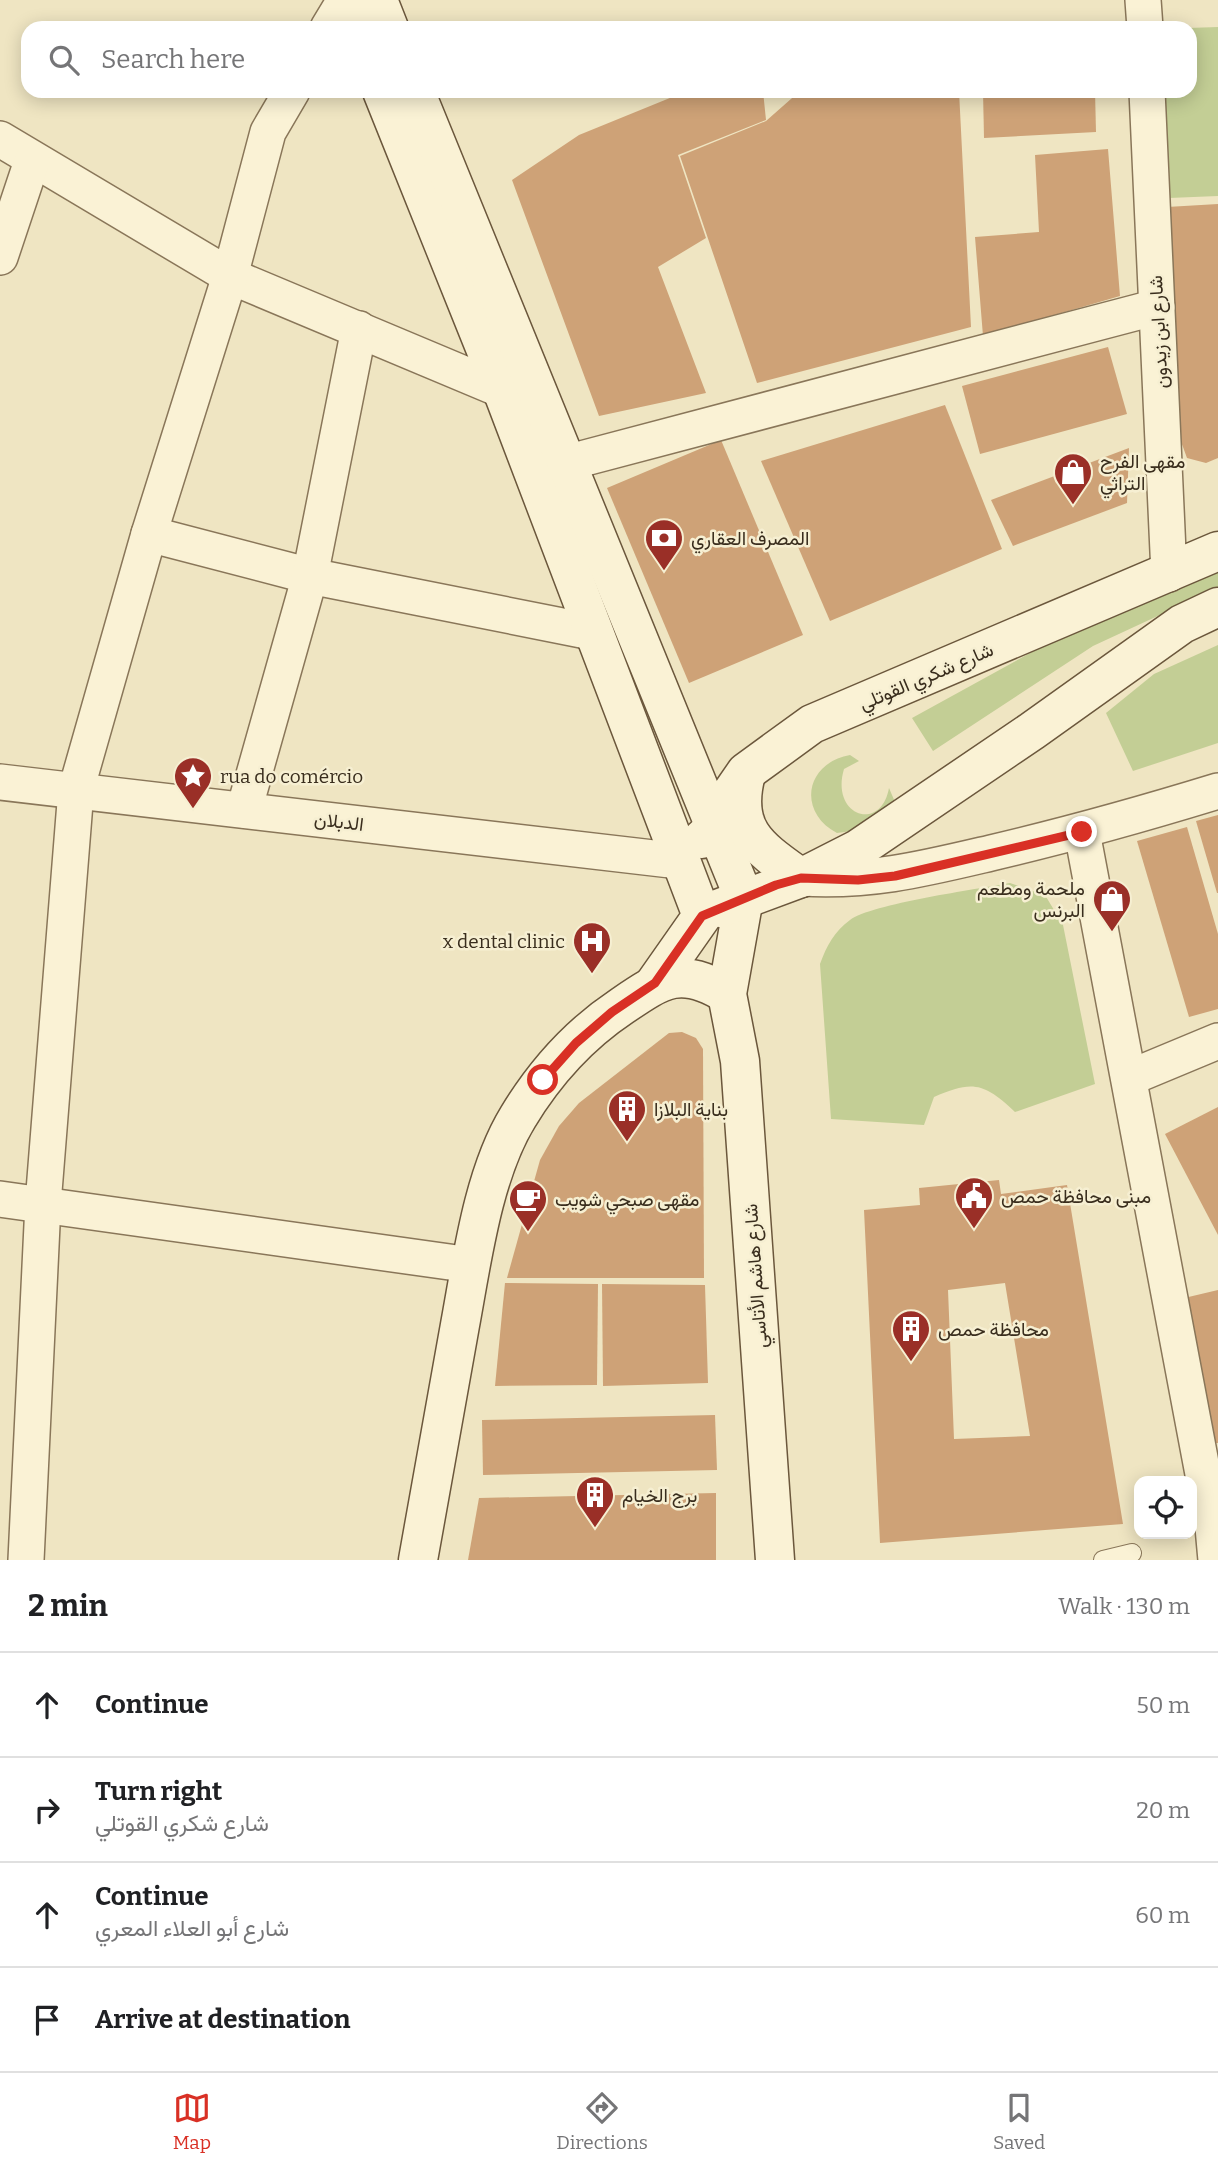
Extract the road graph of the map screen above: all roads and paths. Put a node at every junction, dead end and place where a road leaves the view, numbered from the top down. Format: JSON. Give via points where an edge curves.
{"nodes":[{"id":1,"x":345,"y":0,"type":"edge"},
{"id":2,"x":378,"y":0,"type":"edge"},
{"id":3,"x":1143,"y":0,"type":"edge"},
{"id":4,"x":332,"y":21,"type":"edge"},
{"id":5,"x":354,"y":21,"type":"edge"},
{"id":6,"x":386,"y":21,"type":"edge"},
{"id":7,"x":1144,"y":21,"type":"edge"},
{"id":8,"x":288,"y":98,"type":"edge"},
{"id":9,"x":385,"y":98,"type":"edge"},
{"id":10,"x":418,"y":98,"type":"edge"},
{"id":11,"x":1147,"y":98,"type":"edge"},
{"id":12,"x":0,"y":139,"type":"edge"},
{"id":13,"x":32,"y":160,"type":"junction"},
{"id":14,"x":0,"y":257,"type":"edge"},
{"id":15,"x":230,"y":276,"type":"junction"},
{"id":16,"x":1157,"y":307,"type":"junction"},
{"id":17,"x":359,"y":329,"type":"junction"},
{"id":18,"x":502,"y":390,"type":"junction"},
{"id":19,"x":566,"y":463,"type":"junction"},
{"id":20,"x":149,"y":534,"type":"junction"},
{"id":21,"x":1218,"y":551,"type":"edge"},
{"id":22,"x":1169,"y":574,"type":"junction"},
{"id":23,"x":310,"y":576,"type":"junction"},
{"id":24,"x":1218,"y":607,"type":"edge"},
{"id":25,"x":592,"y":632,"type":"junction"},
{"id":26,"x":746,"y":772,"type":"junction"},
{"id":27,"x":0,"y":782,"type":"edge"},
{"id":28,"x":76,"y":790,"type":"junction"},
{"id":29,"x":1218,"y":791,"type":"edge"},
{"id":30,"x":244,"y":810,"type":"junction"},
{"id":31,"x":714,"y":828,"type":"junction"},
{"id":32,"x":1082,"y":832,"type":"junction"},
{"id":33,"x":679,"y":861,"type":"junction"},
{"id":34,"x":801,"y":878,"type":"junction"},
{"id":35,"x":744,"y":898,"type":"junction"},
{"id":36,"x":702,"y":916,"type":"junction"},
{"id":37,"x":655,"y":983,"type":"junction"},
{"id":38,"x":727,"y":994,"type":"junction"},
{"id":39,"x":1218,"y":1041,"type":"edge"},
{"id":40,"x":1129,"y":1078,"type":"junction"},
{"id":41,"x":0,"y":1199,"type":"edge"},
{"id":42,"x":43,"y":1204,"type":"junction"},
{"id":43,"x":471,"y":1265,"type":"junction"},
{"id":44,"x":1132,"y":1553,"type":"dead end"},
{"id":45,"x":26,"y":1560,"type":"edge"},
{"id":46,"x":418,"y":1560,"type":"edge"},
{"id":47,"x":775,"y":1560,"type":"edge"},
{"id":48,"x":1103,"y":1560,"type":"edge"},
{"id":49,"x":1216,"y":1560,"type":"edge"}],
"edges":[{"from":1,"to":4,"type":"street"},
{"from":1,"to":5,"type":"main road"},
{"from":2,"to":6,"type":"main road"},
{"from":3,"to":7,"type":"street"},
{"from":8,"to":15,"type":"street","via":[[268,132]]},
{"from":9,"to":18,"type":"main road"},
{"from":10,"to":19,"type":"main road"},
{"from":11,"to":16,"type":"street","name":"شارع ابن زيدون"},
{"from":12,"to":13,"type":"street"},
{"from":13,"to":14,"type":"street"},
{"from":13,"to":15,"type":"street"},
{"from":15,"to":17,"type":"street"},
{"from":15,"to":20,"type":"street"},
{"from":16,"to":19,"type":"street"},
{"from":16,"to":22,"type":"street","name":"شارع ابن زيدون"},
{"from":17,"to":18,"type":"street"},
{"from":17,"to":23,"type":"street"},
{"from":18,"to":25,"type":"main road"},
{"from":19,"to":31,"type":"main road"},
{"from":20,"to":23,"type":"street"},
{"from":20,"to":28,"type":"street"},
{"from":21,"to":22,"type":"main road","name":"شارع شكري القوتلي"},
{"from":22,"to":26,"type":"main road","name":"شارع شكري القوتلي","via":[[812,724]]},
{"from":23,"to":25,"type":"street"},
{"from":23,"to":30,"type":"street"},
{"from":24,"to":34,"type":"main road","via":[[1182,624],[858,849]]},
{"from":25,"to":33,"type":"main road"},
{"from":26,"to":31,"type":"main road","name":"شارع شكري القوتلي"},
{"from":26,"to":34,"type":"main road","via":[[740,796],[743,820],[754,841]]},
{"from":27,"to":28,"type":"street","name":"الدبلان"},
{"from":28,"to":30,"type":"street","name":"الدبلان"},
{"from":28,"to":42,"type":"street"},
{"from":29,"to":32,"type":"street"},
{"from":30,"to":33,"type":"street","name":"الدبلان"},
{"from":31,"to":33,"type":"main road","name":"شارع شكري القوتلي"},
{"from":31,"to":35,"type":"main road"},
{"from":32,"to":34,"type":"street","via":[[895,876]]},
{"from":32,"to":40,"type":"street"},
{"from":33,"to":36,"type":"main road"},
{"from":34,"to":35,"type":"main road"},
{"from":35,"to":36,"type":"main road"},
{"from":35,"to":38,"type":"main road"},
{"from":36,"to":37,"type":"main road"},
{"from":37,"to":38,"type":"main road","via":[[692,978]]},
{"from":37,"to":43,"type":"main road","via":[[576,1043],[517,1119],[495,1167]]},
{"from":38,"to":47,"type":"main road","name":"شارع هاشم الأتاسي","via":[[740,1061]]},
{"from":39,"to":40,"type":"street"},
{"from":40,"to":49,"type":"street"},
{"from":41,"to":42,"type":"street"},
{"from":42,"to":43,"type":"street"},
{"from":42,"to":45,"type":"street"},
{"from":43,"to":46,"type":"main road"},
{"from":44,"to":48,"type":"lane"}]}
